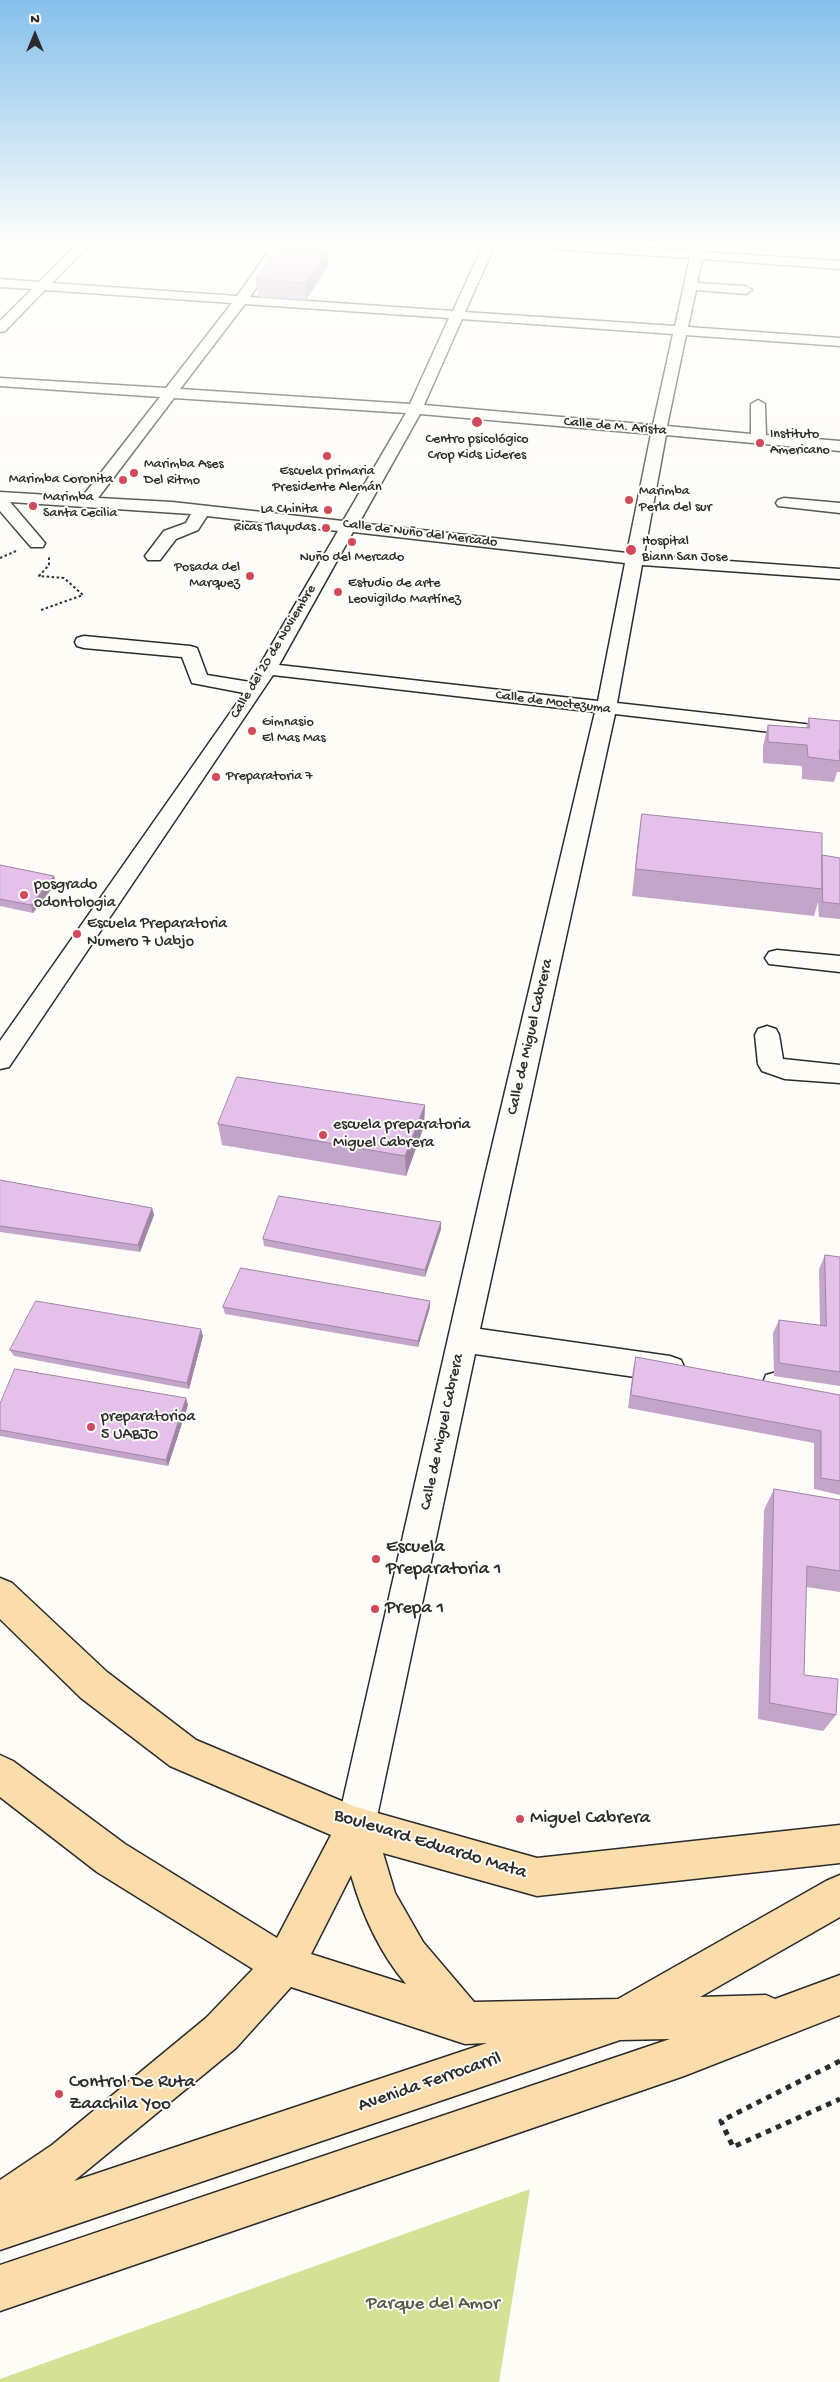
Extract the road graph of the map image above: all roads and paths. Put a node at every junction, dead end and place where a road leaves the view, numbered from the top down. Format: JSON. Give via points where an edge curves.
{"nodes":[{"id":1,"x":198,"y":356,"type":"edge"},
{"id":2,"x":439,"y":356,"type":"edge"},
{"id":3,"x":676,"y":356,"type":"edge"},
{"id":4,"x":0,"y":382,"type":"edge"},
{"id":5,"x":170,"y":393,"type":"junction"},
{"id":6,"x":758,"y":404,"type":"dead end"},
{"id":7,"x":415,"y":409,"type":"junction"},
{"id":8,"x":659,"y":431,"type":"junction"},
{"id":9,"x":759,"y":439,"type":"junction"},
{"id":10,"x":840,"y":446,"type":"edge"},
{"id":11,"x":0,"y":497,"type":"edge"},
{"id":12,"x":88,"y":500,"type":"junction"},
{"id":13,"x":0,"y":502,"type":"edge"},
{"id":14,"x":840,"y":508,"type":"edge"},
{"id":15,"x":202,"y":510,"type":"junction"},
{"id":16,"x":840,"y":518,"type":"edge"},
{"id":17,"x":348,"y":525,"type":"junction"},
{"id":18,"x":37,"y":543,"type":"joint"},
{"id":19,"x":154,"y":556,"type":"dead end"},
{"id":20,"x":635,"y":559,"type":"junction"},
{"id":21,"x":840,"y":574,"type":"edge"},
{"id":22,"x":40,"y":610,"type":"dead end"},
{"id":23,"x":84,"y":642,"type":"dead end"},
{"id":24,"x":267,"y":669,"type":"junction"},
{"id":25,"x":256,"y":689,"type":"junction"},
{"id":26,"x":606,"y":709,"type":"junction"},
{"id":27,"x":840,"y":734,"type":"edge"},
{"id":28,"x":777,"y":958,"type":"dead end"},
{"id":29,"x":840,"y":964,"type":"edge"},
{"id":30,"x":767,"y":1034,"type":"dead end"},
{"id":31,"x":0,"y":1060,"type":"edge"},
{"id":32,"x":840,"y":1074,"type":"edge"},
{"id":33,"x":463,"y":1339,"type":"junction"},
{"id":34,"x":695,"y":1373,"type":"edge"},
{"id":35,"x":753,"y":1381,"type":"edge"},
{"id":36,"x":840,"y":1394,"type":"edge"},
{"id":37,"x":0,"y":1595,"type":"edge"},
{"id":38,"x":0,"y":1774,"type":"edge"},
{"id":39,"x":356,"y":1826,"type":"junction"},
{"id":40,"x":840,"y":1844,"type":"edge"},
{"id":41,"x":840,"y":1895,"type":"edge"},
{"id":42,"x":284,"y":1965,"type":"junction"},
{"id":43,"x":840,"y":1995,"type":"edge"},
{"id":44,"x":785,"y":2016,"type":"junction"},
{"id":45,"x":624,"y":2018,"type":"junction"},
{"id":46,"x":465,"y":2023,"type":"junction"},
{"id":47,"x":840,"y":2061,"type":"edge"},
{"id":48,"x":840,"y":2098,"type":"edge"},
{"id":49,"x":0,"y":2206,"type":"edge"},
{"id":50,"x":0,"y":2228,"type":"edge"},
{"id":51,"x":0,"y":2288,"type":"edge"}],
"edges":[{"from":1,"to":5,"type":"street"},
{"from":2,"to":7,"type":"street","name":"Calle del 20 de Noviembre"},
{"from":3,"to":8,"type":"street","name":"Calle de Miguel Cabrera"},
{"from":4,"to":5,"type":"street","name":"Calle de M. Arista"},
{"from":5,"to":7,"type":"street","name":"Calle de M. Arista"},
{"from":5,"to":12,"type":"street"},
{"from":6,"to":9,"type":"street"},
{"from":7,"to":8,"type":"street","name":"Calle de M. Arista"},
{"from":7,"to":17,"type":"street","name":"Calle del 20 de Noviembre"},
{"from":8,"to":9,"type":"street","name":"Calle de M. Arista"},
{"from":8,"to":20,"type":"street","name":"Calle de Miguel Cabrera"},
{"from":9,"to":10,"type":"street","name":"Calle de M. Arista"},
{"from":11,"to":12,"type":"street","name":"Calle de Nuño del Mercado"},
{"from":12,"to":15,"type":"street","name":"Calle de Nuño del Mercado"},
{"from":13,"to":18,"type":"street"},
{"from":14,"to":16,"type":"street","via":[[785,508]]},
{"from":15,"to":17,"type":"street","name":"Calle de Nuño del Mercado"},
{"from":15,"to":19,"type":"street","via":[[192,526],[170,535]]},
{"from":17,"to":20,"type":"street","name":"Calle de Nuño del Mercado"},
{"from":17,"to":24,"type":"street","name":"Calle del 20 de Noviembre"},
{"from":18,"to":22,"type":"path","via":[[51,558],[39,576],[64,578],[83,595]]},
{"from":20,"to":21,"type":"street","name":"Calle de Nuño del Mercado"},
{"from":20,"to":26,"type":"street","name":"Calle de Miguel Cabrera"},
{"from":23,"to":25,"type":"street","via":[[190,652],[199,679]]},
{"from":24,"to":25,"type":"street","name":"Calle del 20 de Noviembre"},
{"from":24,"to":26,"type":"street","name":"Calle de Moctezuma"},
{"from":25,"to":31,"type":"street","name":"Calle del 20 de Noviembre"},
{"from":26,"to":27,"type":"street","name":"Calle de Moctezuma"},
{"from":26,"to":33,"type":"street","name":"Calle de Miguel Cabrera"},
{"from":28,"to":29,"type":"street"},
{"from":30,"to":32,"type":"street","via":[[771,1064],[785,1070]]},
{"from":33,"to":34,"type":"street"},
{"from":33,"to":39,"type":"street","name":"Calle de Miguel Cabrera"},
{"from":35,"to":36,"type":"street"},
{"from":37,"to":39,"type":"main road","name":"Boulevard Eduardo Mata","via":[[94,1684],[183,1752]]},
{"from":38,"to":42,"type":"main road","via":[[111,1858]]},
{"from":39,"to":40,"type":"main road","name":"Boulevard Eduardo Mata","via":[[537,1877]]},
{"from":39,"to":42,"type":"main road"},
{"from":39,"to":46,"type":"main road","via":[[378,1901],[409,1956]]},
{"from":41,"to":45,"type":"main road","name":"Avenida Ferrocarril"},
{"from":42,"to":46,"type":"main road"},
{"from":42,"to":49,"type":"main road","via":[[221,2034],[67,2160]]},
{"from":43,"to":44,"type":"main road"},
{"from":44,"to":45,"type":"main road"},
{"from":44,"to":51,"type":"main road","via":[[665,2061]]},
{"from":45,"to":46,"type":"main road"},
{"from":45,"to":50,"type":"main road","name":"Avenida Ferrocarril"},
{"from":47,"to":48,"type":"path","via":[[721,2121],[732,2147]]}]}
